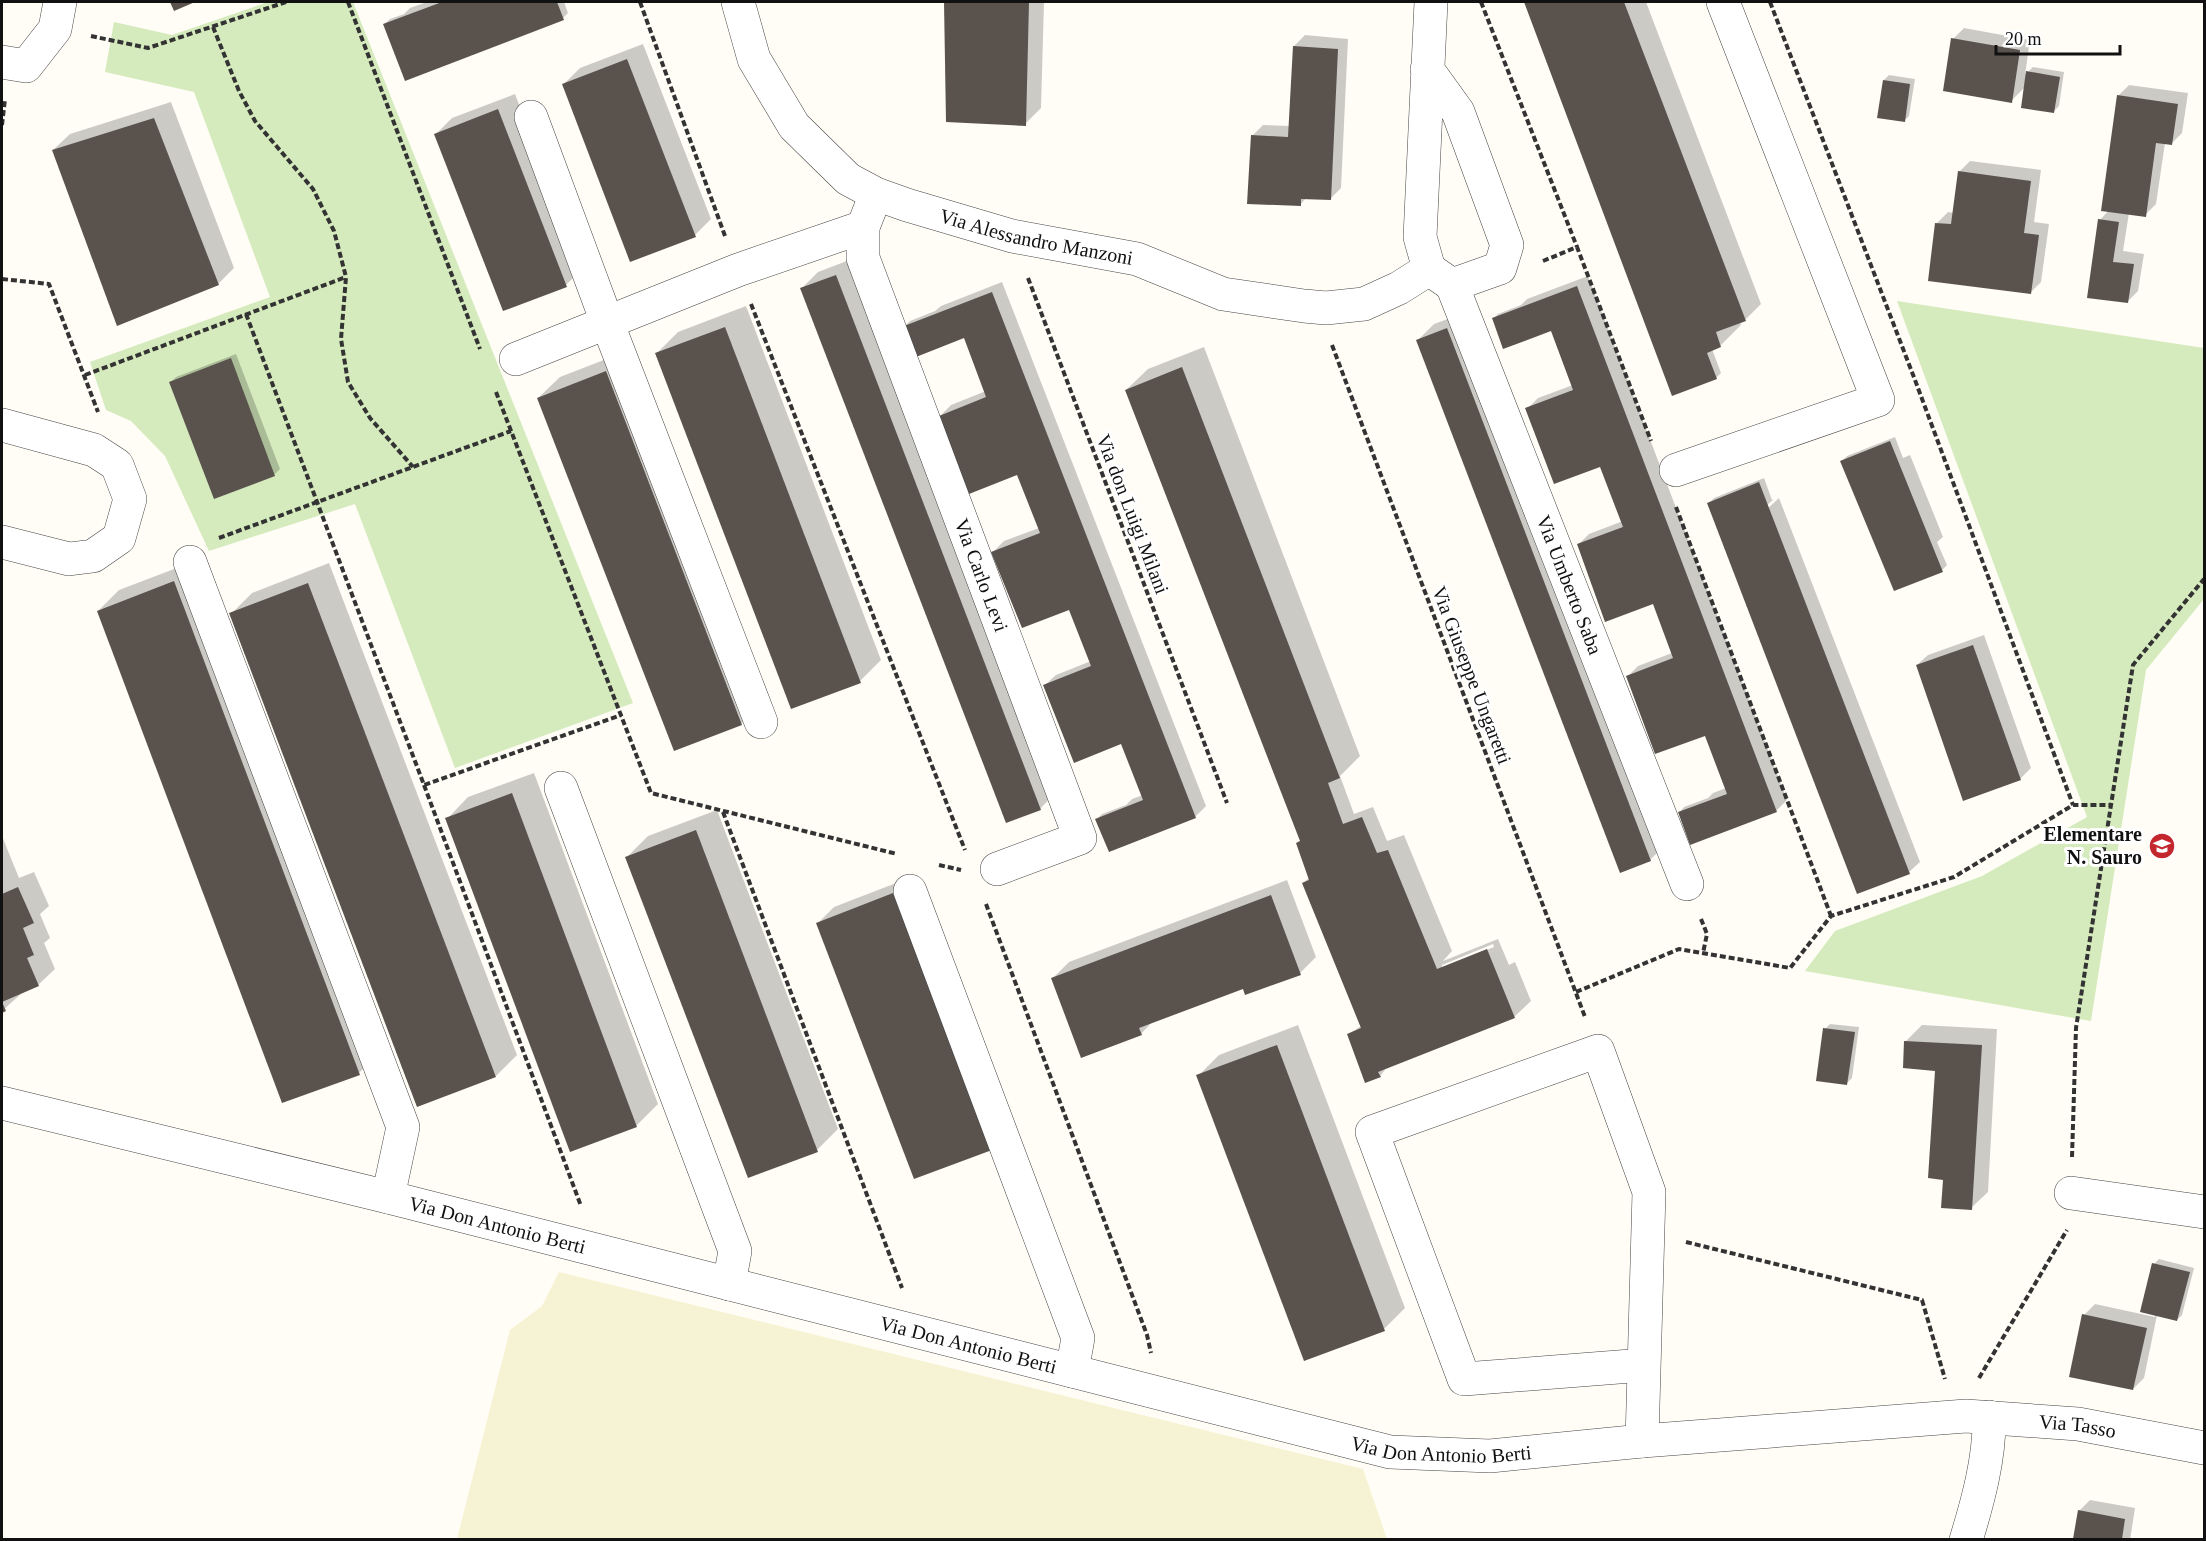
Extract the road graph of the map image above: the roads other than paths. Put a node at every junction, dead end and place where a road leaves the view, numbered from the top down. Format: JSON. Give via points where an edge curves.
{"nodes":[{"id":1,"x":738,"y":2,"type":"edge"},
{"id":2,"x":1431,"y":2,"type":"edge"},
{"id":3,"x":1723,"y":2,"type":"edge"},
{"id":4,"x":57,"y":15,"type":"edge"},
{"id":5,"x":2,"y":62,"type":"edge"},
{"id":6,"x":1428,"y":69,"type":"junction"},
{"id":7,"x":531,"y":117,"type":"dead end"},
{"id":8,"x":876,"y":194,"type":"junction"},
{"id":9,"x":863,"y":227,"type":"junction"},
{"id":10,"x":1441,"y":277,"type":"junction"},
{"id":11,"x":607,"y":322,"type":"junction"},
{"id":12,"x":516,"y":359,"type":"dead end"},
{"id":13,"x":2,"y":425,"type":"edge"},
{"id":14,"x":1674,"y":483,"type":"road end"},
{"id":15,"x":2,"y":542,"type":"edge"},
{"id":16,"x":200,"y":552,"type":"road end"},
{"id":17,"x":760,"y":722,"type":"dead end"},
{"id":18,"x":561,"y":788,"type":"dead end"},
{"id":19,"x":997,"y":869,"type":"dead end"},
{"id":20,"x":1687,"y":884,"type":"dead end"},
{"id":21,"x":910,"y":891,"type":"dead end"},
{"id":22,"x":2,"y":1103,"type":"edge"},
{"id":23,"x":2070,"y":1193,"type":"road end"},
{"id":24,"x":388,"y":1197,"type":"junction"},
{"id":25,"x":2205,"y":1212,"type":"edge"},
{"id":26,"x":729,"y":1284,"type":"junction"},
{"id":27,"x":1644,"y":1365,"type":"junction"},
{"id":28,"x":1072,"y":1371,"type":"junction"},
{"id":29,"x":1949,"y":1416,"type":"joint"},
{"id":30,"x":1989,"y":1417,"type":"junction"},
{"id":31,"x":1642,"y":1441,"type":"junction"},
{"id":32,"x":2205,"y":1449,"type":"edge"},
{"id":33,"x":1966,"y":1539,"type":"edge"}],
"edges":[{"from":1,"to":8,"type":"street","name":"Via Alessandro Manzoni","via":[[754,59],[794,126],[848,179]]},
{"from":2,"to":6,"type":"street"},
{"from":3,"to":14,"type":"street","via":[[1878,400]]},
{"from":4,"to":5,"type":"street","via":[[26,66]]},
{"from":6,"to":10,"type":"street","via":[[1420,237]]},
{"from":6,"to":10,"type":"street","name":"Via Alessandro Manzoni","via":[[1458,112],[1507,245],[1500,268]]},
{"from":7,"to":11,"type":"street"},
{"from":8,"to":9,"type":"street","name":"Via Carlo Levi"},
{"from":8,"to":10,"type":"street","name":"Via Alessandro Manzoni","via":[[1012,236],[1137,259],[1223,294],[1326,308],[1364,304],[1399,288]]},
{"from":9,"to":11,"type":"street","via":[[746,267]]},
{"from":9,"to":19,"type":"street","name":"Via Carlo Levi","via":[[863,258],[1080,838]]},
{"from":10,"to":20,"type":"street","name":"Via Umberto Saba"},
{"from":11,"to":12,"type":"street"},
{"from":11,"to":17,"type":"street"},
{"from":13,"to":15,"type":"street","via":[[94,450],[117,465],[130,499],[119,538],[93,555],[69,560]]},
{"from":16,"to":24,"type":"street","via":[[403,1128]]},
{"from":18,"to":26,"type":"street","via":[[735,1251]]},
{"from":21,"to":28,"type":"street","via":[[1078,1338]]},
{"from":22,"to":24,"type":"street","name":"Via Don Antonio Berti"},
{"from":23,"to":25,"type":"street"},
{"from":24,"to":26,"type":"street","name":"Via Don Antonio Berti"},
{"from":26,"to":28,"type":"street","name":"Via Don Antonio Berti"},
{"from":27,"to":27,"type":"street","via":[[1464,1379],[1372,1132],[1598,1051],[1649,1192]]},
{"from":27,"to":31,"type":"street"},
{"from":28,"to":31,"type":"street","name":"Via Don Antonio Berti","via":[[1390,1452],[1490,1456]]},
{"from":29,"to":30,"type":"street","name":"Via Tasso"},
{"from":29,"to":31,"type":"street","name":"Via Don Antonio Berti"},
{"from":30,"to":32,"type":"street","name":"Via Tasso","via":[[2078,1424]]},
{"from":30,"to":33,"type":"street","via":[[1990,1435]]}]}
